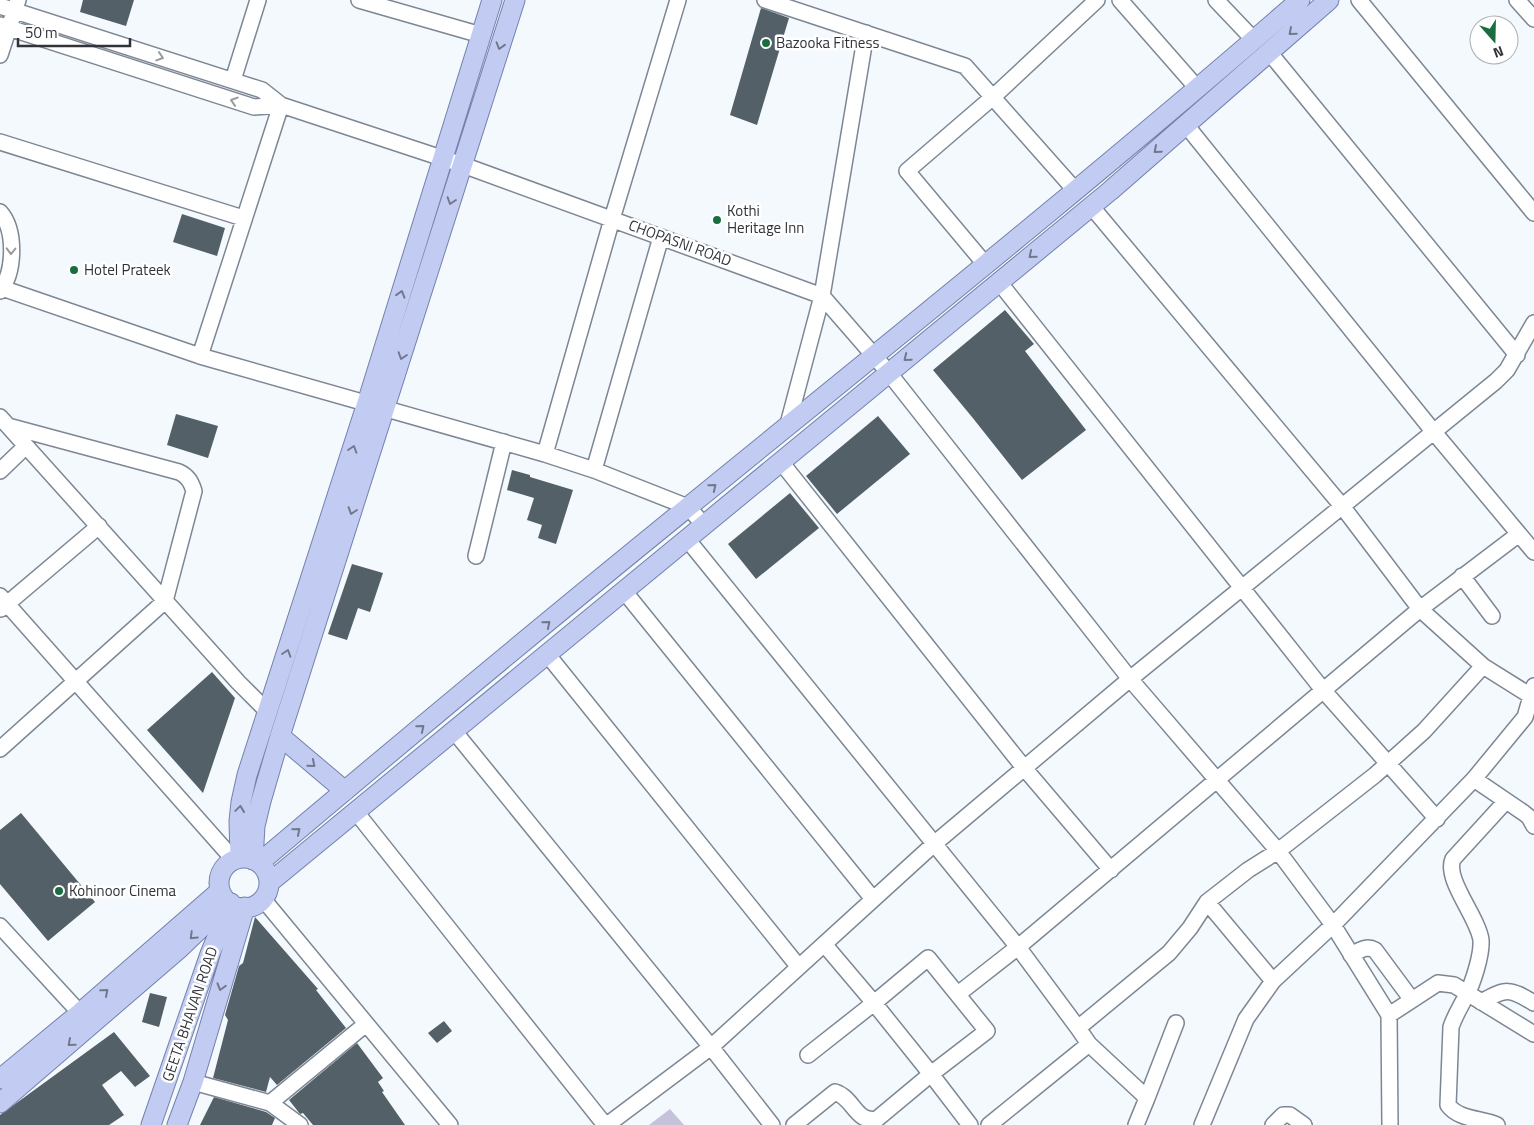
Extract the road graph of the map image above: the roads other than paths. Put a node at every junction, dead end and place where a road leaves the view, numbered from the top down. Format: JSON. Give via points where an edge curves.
{"nodes":[{"id":1,"x":258,"y":0,"type":"edge"},
{"id":2,"x":359,"y":0,"type":"edge"},
{"id":3,"x":492,"y":0,"type":"edge"},
{"id":4,"x":514,"y":0,"type":"edge"},
{"id":5,"x":678,"y":0,"type":"edge"},
{"id":6,"x":765,"y":0,"type":"edge"},
{"id":7,"x":1097,"y":0,"type":"edge"},
{"id":8,"x":1120,"y":0,"type":"edge"},
{"id":9,"x":1216,"y":0,"type":"edge"},
{"id":10,"x":1300,"y":0,"type":"edge"},
{"id":11,"x":1329,"y":0,"type":"edge"},
{"id":12,"x":1359,"y":0,"type":"edge"},
{"id":13,"x":1517,"y":0,"type":"edge"},
{"id":14,"x":10,"y":6,"type":"edge"},
{"id":15,"x":1534,"y":19,"type":"edge"},
{"id":16,"x":4,"y":27,"type":"edge"},
{"id":17,"x":866,"y":33,"type":"junction"},
{"id":18,"x":481,"y":35,"type":"junction"},
{"id":19,"x":1254,"y":40,"type":"junction"},
{"id":20,"x":1269,"y":52,"type":"junction"},
{"id":21,"x":0,"y":55,"type":"edge"},
{"id":22,"x":232,"y":80,"type":"junction"},
{"id":23,"x":1198,"y":89,"type":"junction"},
{"id":24,"x":993,"y":97,"type":"junction"},
{"id":25,"x":281,"y":105,"type":"junction"},
{"id":26,"x":1186,"y":125,"type":"junction"},
{"id":27,"x":0,"y":142,"type":"edge"},
{"id":28,"x":443,"y":158,"type":"junction"},
{"id":29,"x":463,"y":165,"type":"junction"},
{"id":30,"x":1076,"y":190,"type":"junction"},
{"id":31,"x":1091,"y":206,"type":"junction"},
{"id":32,"x":0,"y":212,"type":"edge"},
{"id":33,"x":1534,"y":213,"type":"edge"},
{"id":34,"x":243,"y":218,"type":"junction"},
{"id":35,"x":612,"y":219,"type":"junction"},
{"id":36,"x":661,"y":237,"type":"junction"},
{"id":37,"x":985,"y":264,"type":"junction"},
{"id":38,"x":999,"y":282,"type":"junction"},
{"id":39,"x":1,"y":290,"type":"edge"},
{"id":40,"x":822,"y":296,"type":"junction"},
{"id":41,"x":1534,"y":323,"type":"edge"},
{"id":42,"x":1517,"y":355,"type":"junction"},
{"id":43,"x":200,"y":356,"type":"junction"},
{"id":44,"x":874,"y":356,"type":"junction"},
{"id":45,"x":889,"y":373,"type":"junction"},
{"id":46,"x":376,"y":406,"type":"junction"},
{"id":47,"x":4,"y":422,"type":"edge"},
{"id":48,"x":787,"y":428,"type":"junction"},
{"id":49,"x":1433,"y":431,"type":"junction"},
{"id":50,"x":504,"y":442,"type":"junction"},
{"id":51,"x":26,"y":446,"type":"junction"},
{"id":52,"x":545,"y":454,"type":"junction"},
{"id":53,"x":782,"y":462,"type":"junction"},
{"id":54,"x":594,"y":470,"type":"junction"},
{"id":55,"x":0,"y":471,"type":"edge"},
{"id":56,"x":1342,"y":506,"type":"junction"},
{"id":57,"x":688,"y":507,"type":"junction"},
{"id":58,"x":99,"y":526,"type":"junction"},
{"id":59,"x":704,"y":526,"type":"junction"},
{"id":60,"x":1519,"y":534,"type":"junction"},
{"id":61,"x":687,"y":539,"type":"junction"},
{"id":62,"x":1534,"y":552,"type":"edge"},
{"id":63,"x":476,"y":556,"type":"dead end"},
{"id":64,"x":1462,"y":576,"type":"junction"},
{"id":65,"x":1243,"y":588,"type":"junction"},
{"id":66,"x":624,"y":591,"type":"junction"},
{"id":67,"x":165,"y":601,"type":"junction"},
{"id":68,"x":2,"y":603,"type":"edge"},
{"id":69,"x":1420,"y":609,"type":"junction"},
{"id":70,"x":1492,"y":616,"type":"dead end"},
{"id":71,"x":547,"y":654,"type":"junction"},
{"id":72,"x":1484,"y":666,"type":"junction"},
{"id":73,"x":1130,"y":679,"type":"junction"},
{"id":74,"x":76,"y":681,"type":"junction"},
{"id":75,"x":1323,"y":690,"type":"junction"},
{"id":76,"x":1533,"y":693,"type":"edge"},
{"id":77,"x":268,"y":712,"type":"junction"},
{"id":78,"x":454,"y":731,"type":"junction"},
{"id":79,"x":280,"y":736,"type":"junction"},
{"id":80,"x":0,"y":750,"type":"edge"},
{"id":81,"x":1387,"y":764,"type":"junction"},
{"id":82,"x":1024,"y":769,"type":"junction"},
{"id":83,"x":1474,"y":779,"type":"junction"},
{"id":84,"x":1217,"y":780,"type":"junction"},
{"id":85,"x":345,"y":791,"type":"junction"},
{"id":86,"x":1506,"y":801,"type":"junction"},
{"id":87,"x":356,"y":812,"type":"junction"},
{"id":88,"x":1437,"y":819,"type":"junction"},
{"id":89,"x":1534,"y":826,"type":"edge"},
{"id":90,"x":934,"y":844,"type":"junction"},
{"id":91,"x":1278,"y":851,"type":"junction"},
{"id":92,"x":247,"y":860,"type":"junction"},
{"id":93,"x":1110,"y":870,"type":"junction"},
{"id":94,"x":266,"y":891,"type":"junction"},
{"id":95,"x":873,"y":899,"type":"junction"},
{"id":96,"x":231,"y":901,"type":"junction"},
{"id":97,"x":1207,"y":902,"type":"junction"},
{"id":98,"x":1332,"y":924,"type":"junction"},
{"id":99,"x":0,"y":926,"type":"edge"},
{"id":100,"x":824,"y":944,"type":"junction"},
{"id":101,"x":1018,"y":947,"type":"junction"},
{"id":102,"x":1351,"y":955,"type":"junction"},
{"id":103,"x":798,"y":966,"type":"junction"},
{"id":104,"x":1273,"y":981,"type":"junction"},
{"id":105,"x":958,"y":994,"type":"junction"},
{"id":106,"x":1467,"y":994,"type":"junction"},
{"id":107,"x":1412,"y":1000,"type":"junction"},
{"id":108,"x":1481,"y":1002,"type":"junction"},
{"id":109,"x":874,"y":1003,"type":"junction"},
{"id":110,"x":1534,"y":1003,"type":"edge"},
{"id":111,"x":80,"y":1013,"type":"junction"},
{"id":112,"x":1389,"y":1015,"type":"junction"},
{"id":113,"x":366,"y":1024,"type":"junction"},
{"id":114,"x":1176,"y":1024,"type":"dead end"},
{"id":115,"x":1078,"y":1028,"type":"junction"},
{"id":116,"x":1534,"y":1034,"type":"edge"},
{"id":117,"x":1089,"y":1044,"type":"junction"},
{"id":118,"x":711,"y":1047,"type":"junction"},
{"id":119,"x":808,"y":1055,"type":"dead end"},
{"id":120,"x":931,"y":1074,"type":"junction"},
{"id":121,"x":0,"y":1079,"type":"edge"},
{"id":122,"x":193,"y":1082,"type":"junction"},
{"id":123,"x":1147,"y":1098,"type":"junction"},
{"id":124,"x":0,"y":1103,"type":"edge"},
{"id":125,"x":270,"y":1103,"type":"junction"},
{"id":126,"x":154,"y":1119,"type":"edge"},
{"id":127,"x":140,"y":1125,"type":"edge"},
{"id":128,"x":177,"y":1125,"type":"edge"},
{"id":129,"x":300,"y":1125,"type":"edge"},
{"id":130,"x":450,"y":1125,"type":"edge"},
{"id":131,"x":606,"y":1125,"type":"edge"},
{"id":132,"x":772,"y":1125,"type":"edge"},
{"id":133,"x":794,"y":1125,"type":"edge"},
{"id":134,"x":970,"y":1125,"type":"edge"},
{"id":135,"x":989,"y":1125,"type":"edge"},
{"id":136,"x":1136,"y":1125,"type":"edge"},
{"id":137,"x":1202,"y":1125,"type":"edge"},
{"id":138,"x":1273,"y":1125,"type":"edge"},
{"id":139,"x":1304,"y":1125,"type":"edge"},
{"id":140,"x":1390,"y":1125,"type":"edge"},
{"id":141,"x":1496,"y":1125,"type":"edge"}],
"edges":[{"from":1,"to":22,"type":"street"},
{"from":2,"to":18,"type":"street"},
{"from":3,"to":18,"type":"main road"},
{"from":4,"to":29,"type":"main road","one_way":true},
{"from":5,"to":35,"type":"street"},
{"from":6,"to":17,"type":"street"},
{"from":7,"to":24,"type":"street"},
{"from":8,"to":23,"type":"street"},
{"from":9,"to":19,"type":"street"},
{"from":10,"to":19,"type":"main road"},
{"from":11,"to":20,"type":"main road","one_way":true},
{"from":12,"to":33,"type":"street"},
{"from":13,"to":15,"type":"street"},
{"from":14,"to":16,"type":"street"},
{"from":14,"to":22,"type":"street","one_way":true},
{"from":16,"to":21,"type":"street"},
{"from":25,"to":16,"type":"street","one_way":true,"via":[[254,107]]},
{"from":17,"to":24,"type":"street","via":[[965,66]]},
{"from":17,"to":40,"type":"street"},
{"from":18,"to":28,"type":"main road"},
{"from":19,"to":23,"type":"main road"},
{"from":20,"to":26,"type":"main road"},
{"from":20,"to":42,"type":"street"},
{"from":22,"to":25,"type":"street","via":[[262,90]]},
{"from":23,"to":30,"type":"main road"},
{"from":24,"to":30,"type":"street"},
{"from":24,"to":37,"type":"street","via":[[906,171]]},
{"from":25,"to":28,"type":"street","name":"CHOPASNI ROAD"},
{"from":25,"to":34,"type":"street"},
{"from":26,"to":31,"type":"main road","one_way":true},
{"from":26,"to":49,"type":"street"},
{"from":27,"to":34,"type":"street"},
{"from":28,"to":29,"type":"street","name":"CHOPASNI ROAD"},
{"from":46,"to":28,"type":"main road","one_way":true},
{"from":29,"to":35,"type":"street","name":"CHOPASNI ROAD"},
{"from":29,"to":46,"type":"main road","one_way":true},
{"from":30,"to":37,"type":"main road"},
{"from":31,"to":38,"type":"main road","one_way":true},
{"from":31,"to":56,"type":"street"},
{"from":32,"to":39,"type":"street","one_way":true,"via":[[11,239],[11,264]]},
{"from":34,"to":43,"type":"street"},
{"from":35,"to":36,"type":"street","name":"CHOPASNI ROAD"},
{"from":35,"to":52,"type":"street"},
{"from":36,"to":40,"type":"street","name":"CHOPASNI ROAD"},
{"from":36,"to":54,"type":"street"},
{"from":37,"to":44,"type":"main road"},
{"from":38,"to":45,"type":"main road","one_way":true},
{"from":38,"to":65,"type":"street"},
{"from":39,"to":43,"type":"street"},
{"from":40,"to":44,"type":"street","name":"CHOPASNI ROAD"},
{"from":40,"to":48,"type":"street"},
{"from":41,"to":42,"type":"street"},
{"from":42,"to":49,"type":"street","via":[[1496,381]]},
{"from":43,"to":46,"type":"street"},
{"from":44,"to":45,"type":"street","name":"CHOPASNI ROAD"},
{"from":44,"to":48,"type":"main road"},
{"from":45,"to":53,"type":"main road"},
{"from":45,"to":73,"type":"street","name":"CHOPASNI ROAD"},
{"from":46,"to":50,"type":"street"},
{"from":77,"to":46,"type":"main road","one_way":true},
{"from":46,"to":79,"type":"main road","one_way":true},
{"from":47,"to":51,"type":"street"},
{"from":47,"to":67,"type":"street","via":[[186,475],[194,491]]},
{"from":57,"to":48,"type":"main road","one_way":true},
{"from":49,"to":56,"type":"street"},
{"from":49,"to":60,"type":"street"},
{"from":50,"to":52,"type":"street"},
{"from":50,"to":63,"type":"street"},
{"from":51,"to":55,"type":"street"},
{"from":51,"to":58,"type":"street"},
{"from":52,"to":54,"type":"street"},
{"from":53,"to":59,"type":"main road"},
{"from":53,"to":82,"type":"street"},
{"from":54,"to":57,"type":"street"},
{"from":56,"to":65,"type":"street"},
{"from":56,"to":69,"type":"street"},
{"from":57,"to":59,"type":"street"},
{"from":85,"to":57,"type":"main road","one_way":true},
{"from":58,"to":67,"type":"street"},
{"from":58,"to":68,"type":"street"},
{"from":59,"to":61,"type":"main road"},
{"from":60,"to":62,"type":"street"},
{"from":60,"to":64,"type":"street"},
{"from":61,"to":66,"type":"main road"},
{"from":61,"to":90,"type":"street"},
{"from":64,"to":69,"type":"street"},
{"from":64,"to":70,"type":"street"},
{"from":65,"to":73,"type":"street"},
{"from":65,"to":75,"type":"street"},
{"from":66,"to":71,"type":"main road"},
{"from":66,"to":95,"type":"street"},
{"from":67,"to":74,"type":"street"},
{"from":67,"to":77,"type":"street"},
{"from":68,"to":74,"type":"street"},
{"from":69,"to":72,"type":"street"},
{"from":69,"to":75,"type":"street"},
{"from":71,"to":78,"type":"main road"},
{"from":71,"to":103,"type":"street"},
{"from":72,"to":76,"type":"street"},
{"from":72,"to":81,"type":"street","via":[[1424,731]]},
{"from":73,"to":82,"type":"street"},
{"from":73,"to":84,"type":"street","name":"CHOPASNI ROAD"},
{"from":74,"to":80,"type":"street"},
{"from":74,"to":92,"type":"street"},
{"from":75,"to":81,"type":"street"},
{"from":75,"to":84,"type":"street"},
{"from":76,"to":83,"type":"street","via":[[1525,717]]},
{"from":92,"to":77,"type":"main road","one_way":true,"via":[[239,822],[241,802]]},
{"from":78,"to":87,"type":"main road"},
{"from":78,"to":118,"type":"street"},
{"from":79,"to":85,"type":"main road","one_way":true},
{"from":79,"to":92,"type":"main road"},
{"from":81,"to":88,"type":"street"},
{"from":81,"to":91,"type":"street"},
{"from":82,"to":90,"type":"street"},
{"from":82,"to":93,"type":"street"},
{"from":83,"to":86,"type":"street"},
{"from":83,"to":88,"type":"street"},
{"from":84,"to":91,"type":"street","name":"CHOPASNI ROAD"},
{"from":84,"to":93,"type":"street"},
{"from":92,"to":85,"type":"main road","one_way":true},
{"from":86,"to":89,"type":"street","via":[[1529,818]]},
{"from":86,"to":106,"type":"street","via":[[1450,865],[1480,937],[1480,956]]},
{"from":87,"to":94,"type":"main road"},
{"from":87,"to":131,"type":"street"},
{"from":88,"to":98,"type":"street"},
{"from":90,"to":95,"type":"street"},
{"from":90,"to":101,"type":"street"},
{"from":91,"to":97,"type":"street"},
{"from":91,"to":98,"type":"street","name":"CHOPASNI ROAD"},
{"from":92,"to":94,"type":"main road","via":[[268,876]]},
{"from":92,"to":96,"type":"main road","via":[[228,864],[220,876]]},
{"from":93,"to":101,"type":"street"},
{"from":94,"to":96,"type":"main road","via":[[256,904]]},
{"from":94,"to":113,"type":"street"},
{"from":95,"to":100,"type":"street"},
{"from":111,"to":96,"type":"main road","one_way":true},
{"from":96,"to":122,"type":"main road","name":"GEETA BHAVAN ROAD","one_way":true},
{"from":96,"to":124,"type":"main road","one_way":true},
{"from":96,"to":126,"type":"main road","name":"GEETA BHAVAN ROAD"},
{"from":97,"to":104,"type":"street"},
{"from":97,"to":115,"type":"street","via":[[1169,953]]},
{"from":98,"to":102,"type":"street","name":"CHOPASNI ROAD"},
{"from":98,"to":104,"type":"street"},
{"from":99,"to":111,"type":"street"},
{"from":100,"to":103,"type":"street"},
{"from":100,"to":109,"type":"street"},
{"from":101,"to":105,"type":"street"},
{"from":101,"to":115,"type":"street"},
{"from":102,"to":107,"type":"street","via":[[1365,948],[1375,950]]},
{"from":102,"to":112,"type":"street","name":"CHOPASNI ROAD"},
{"from":103,"to":118,"type":"street"},
{"from":104,"to":137,"type":"street","via":[[1246,1019]]},
{"from":105,"to":109,"type":"street","via":[[928,958]]},
{"from":105,"to":120,"type":"street","via":[[987,1031]]},
{"from":106,"to":107,"type":"street","via":[[1454,985],[1438,983]]},
{"from":106,"to":108,"type":"street"},
{"from":106,"to":141,"type":"street","via":[[1454,1016],[1449,1035],[1448,1105],[1461,1115]]},
{"from":107,"to":112,"type":"street"},
{"from":108,"to":110,"type":"street","via":[[1504,991],[1512,991]]},
{"from":108,"to":116,"type":"street"},
{"from":109,"to":119,"type":"street"},
{"from":109,"to":120,"type":"street"},
{"from":111,"to":121,"type":"main road"},
{"from":112,"to":140,"type":"street"},
{"from":113,"to":125,"type":"street"},
{"from":113,"to":130,"type":"street"},
{"from":114,"to":123,"type":"street"},
{"from":115,"to":117,"type":"street"},
{"from":117,"to":123,"type":"street"},
{"from":117,"to":135,"type":"street"},
{"from":118,"to":131,"type":"street"},
{"from":118,"to":132,"type":"street"},
{"from":120,"to":133,"type":"street","via":[[877,1118],[863,1118],[843,1095],[835,1092]]},
{"from":120,"to":134,"type":"street"},
{"from":122,"to":125,"type":"street"},
{"from":122,"to":128,"type":"main road","name":"GEETA BHAVAN ROAD"},
{"from":123,"to":136,"type":"street"},
{"from":125,"to":129,"type":"street"},
{"from":126,"to":127,"type":"street"},
{"from":138,"to":139,"type":"street","via":[[1283,1115],[1290,1114]]}]}
